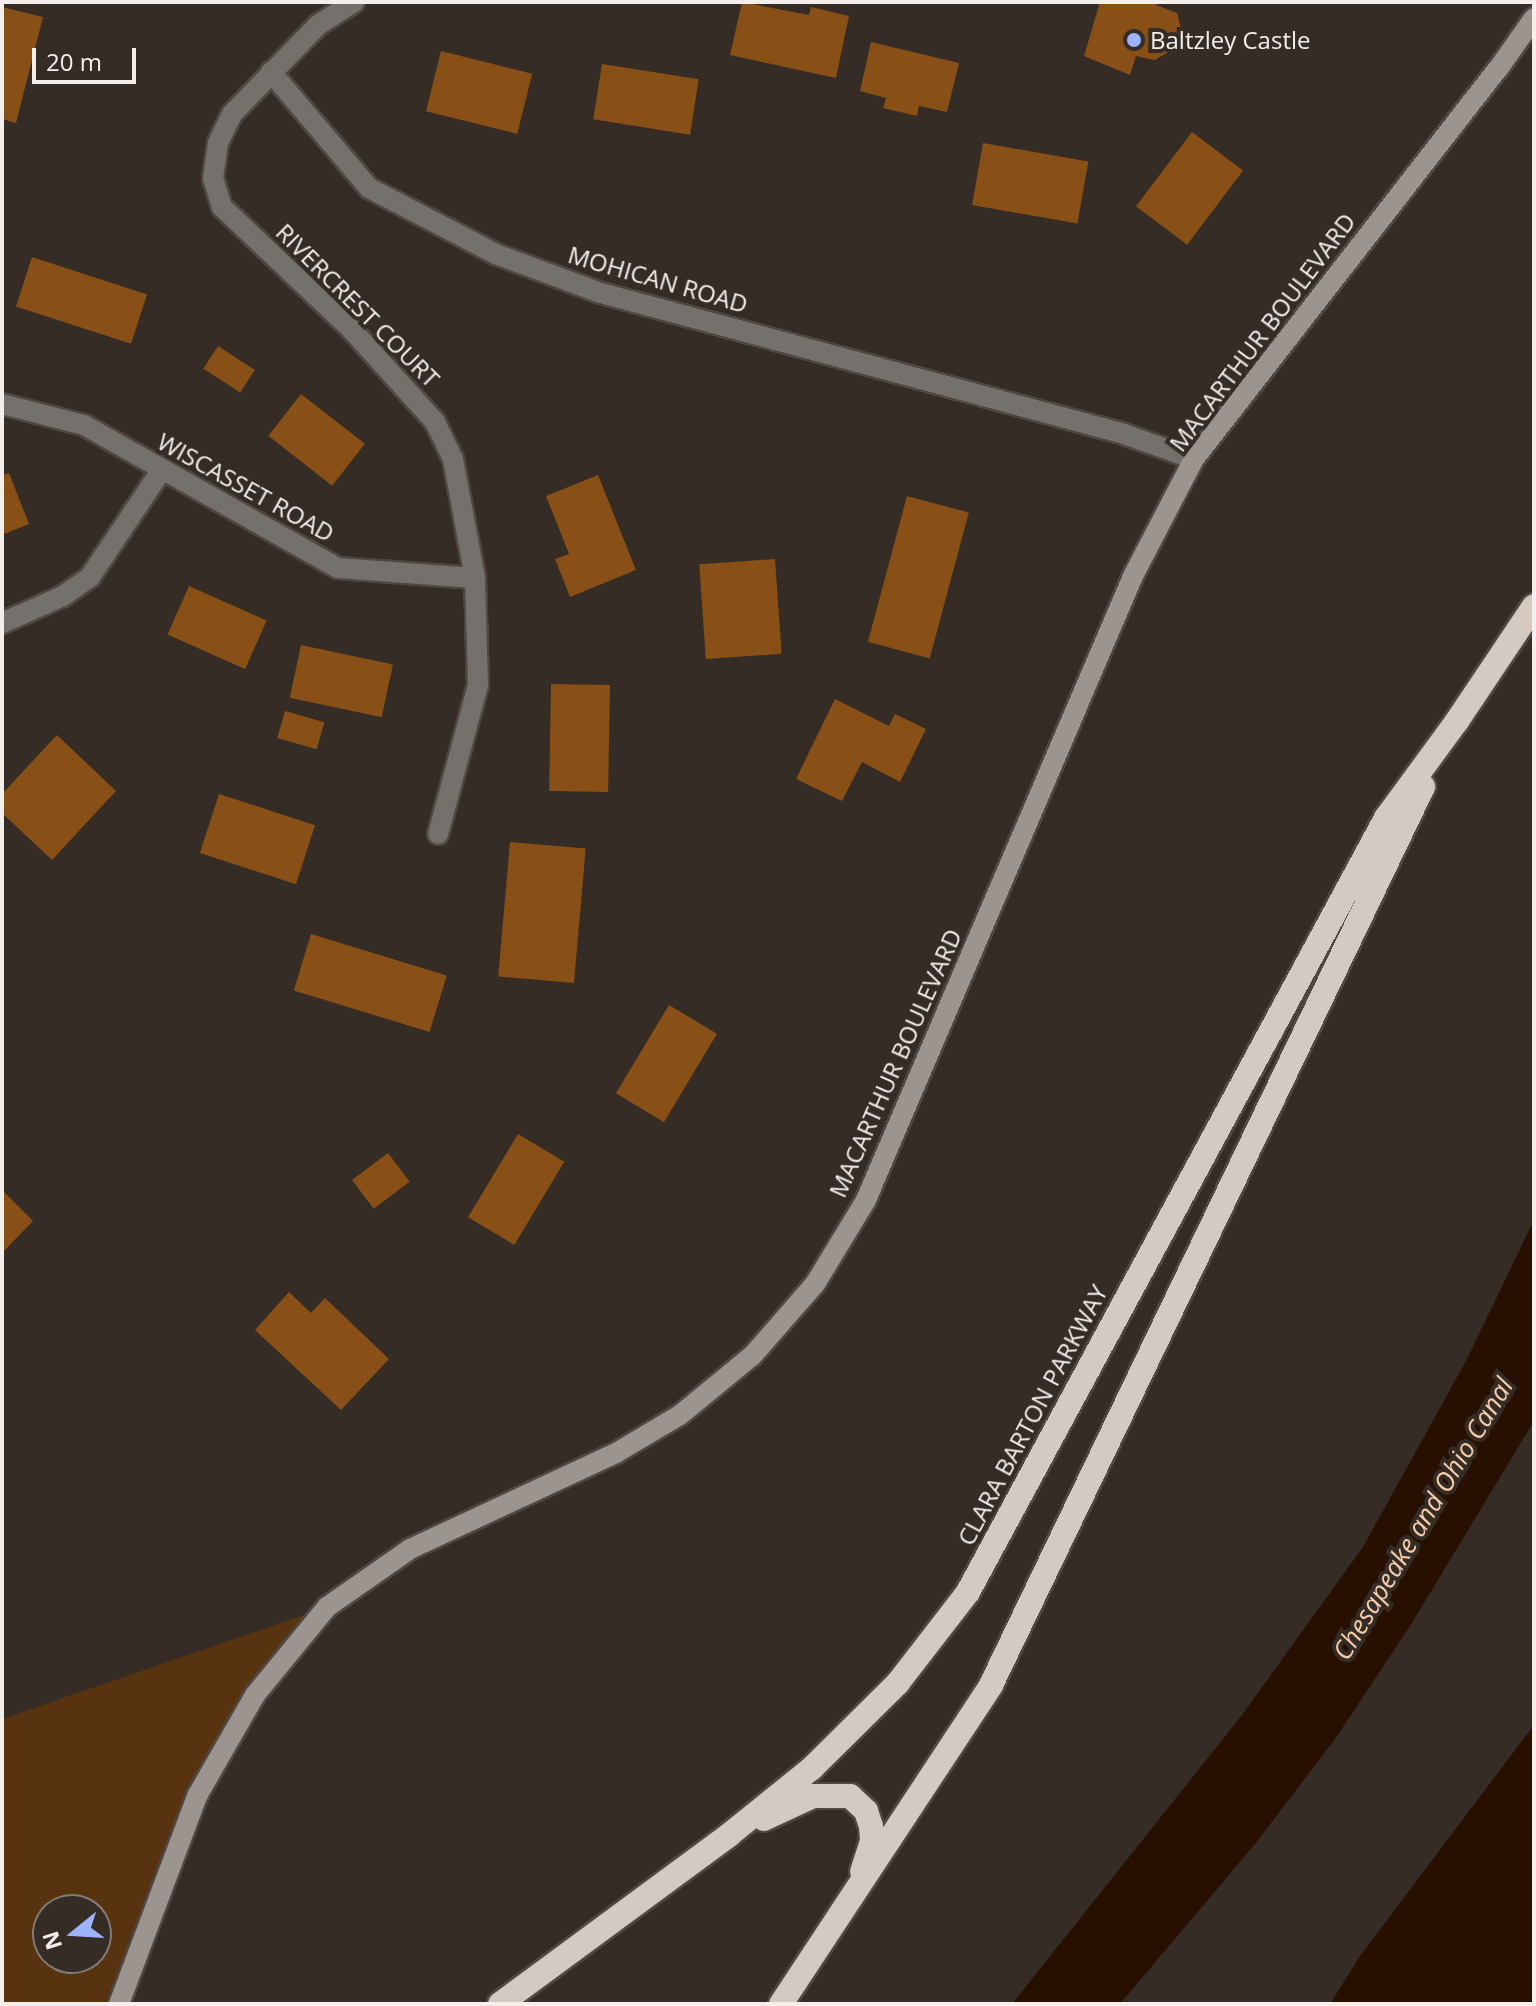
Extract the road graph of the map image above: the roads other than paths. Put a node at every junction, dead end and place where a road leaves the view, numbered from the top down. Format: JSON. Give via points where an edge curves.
{"nodes":[{"id":1,"x":354,"y":2,"type":"edge"},
{"id":2,"x":1534,"y":18,"type":"edge"},
{"id":3,"x":271,"y":72,"type":"junction"},
{"id":4,"x":2,"y":404,"type":"edge"},
{"id":5,"x":1194,"y":459,"type":"junction"},
{"id":6,"x":161,"y":471,"type":"junction"},
{"id":7,"x":475,"y":578,"type":"junction"},
{"id":8,"x":1534,"y":606,"type":"edge"},
{"id":9,"x":2,"y":623,"type":"edge"},
{"id":10,"x":1457,"y":721,"type":"junction"},
{"id":11,"x":438,"y":834,"type":"dead end"},
{"id":12,"x":729,"y":1835,"type":"junction"},
{"id":13,"x":851,"y":1903,"type":"junction"},
{"id":14,"x":119,"y":2004,"type":"edge"},
{"id":15,"x":500,"y":2004,"type":"edge"},
{"id":16,"x":781,"y":2004,"type":"edge"}],
"edges":[{"from":1,"to":3,"type":"street","via":[[318,25]]},
{"from":2,"to":5,"type":"main road","name":"MACARTHUR BOULEVARD"},
{"from":3,"to":5,"type":"street","name":"MOHICAN ROAD","via":[[369,188],[496,254],[601,293],[1121,433]]},
{"from":3,"to":7,"type":"street","name":"RIVERCREST COURT","via":[[232,114],[218,143],[213,178],[222,207],[352,330],[435,422],[453,459]]},
{"from":4,"to":6,"type":"street","name":"WISCASSET ROAD","via":[[84,425]]},
{"from":5,"to":14,"type":"main road","name":"MACARTHUR BOULEVARD","via":[[1133,576],[866,1200],[815,1284],[753,1355],[680,1415],[616,1453],[410,1549],[327,1607],[255,1695],[197,1796]]},
{"from":6,"to":7,"type":"street","name":"WISCASSET ROAD","via":[[338,568]]},
{"from":6,"to":9,"type":"street","via":[[90,577],[63,596]]},
{"from":7,"to":11,"type":"street","name":"RIVERCREST COURT","via":[[478,685]]},
{"from":8,"to":10,"type":"highway","name":"CLARA BARTON PARKWAY"},
{"from":10,"to":12,"type":"highway","name":"CLARA BARTON PARKWAY","via":[[1386,818],[968,1592],[897,1684],[812,1768]]},
{"from":10,"to":13,"type":"highway","name":"CLARA BARTON PARKWAY","via":[[991,1685]]},
{"from":12,"to":13,"type":"highway","via":[[813,1796],[850,1796],[866,1811],[872,1841]]},
{"from":12,"to":15,"type":"highway","name":"CLARA BARTON PARKWAY"},
{"from":13,"to":16,"type":"highway","name":"CLARA BARTON PARKWAY"}]}
